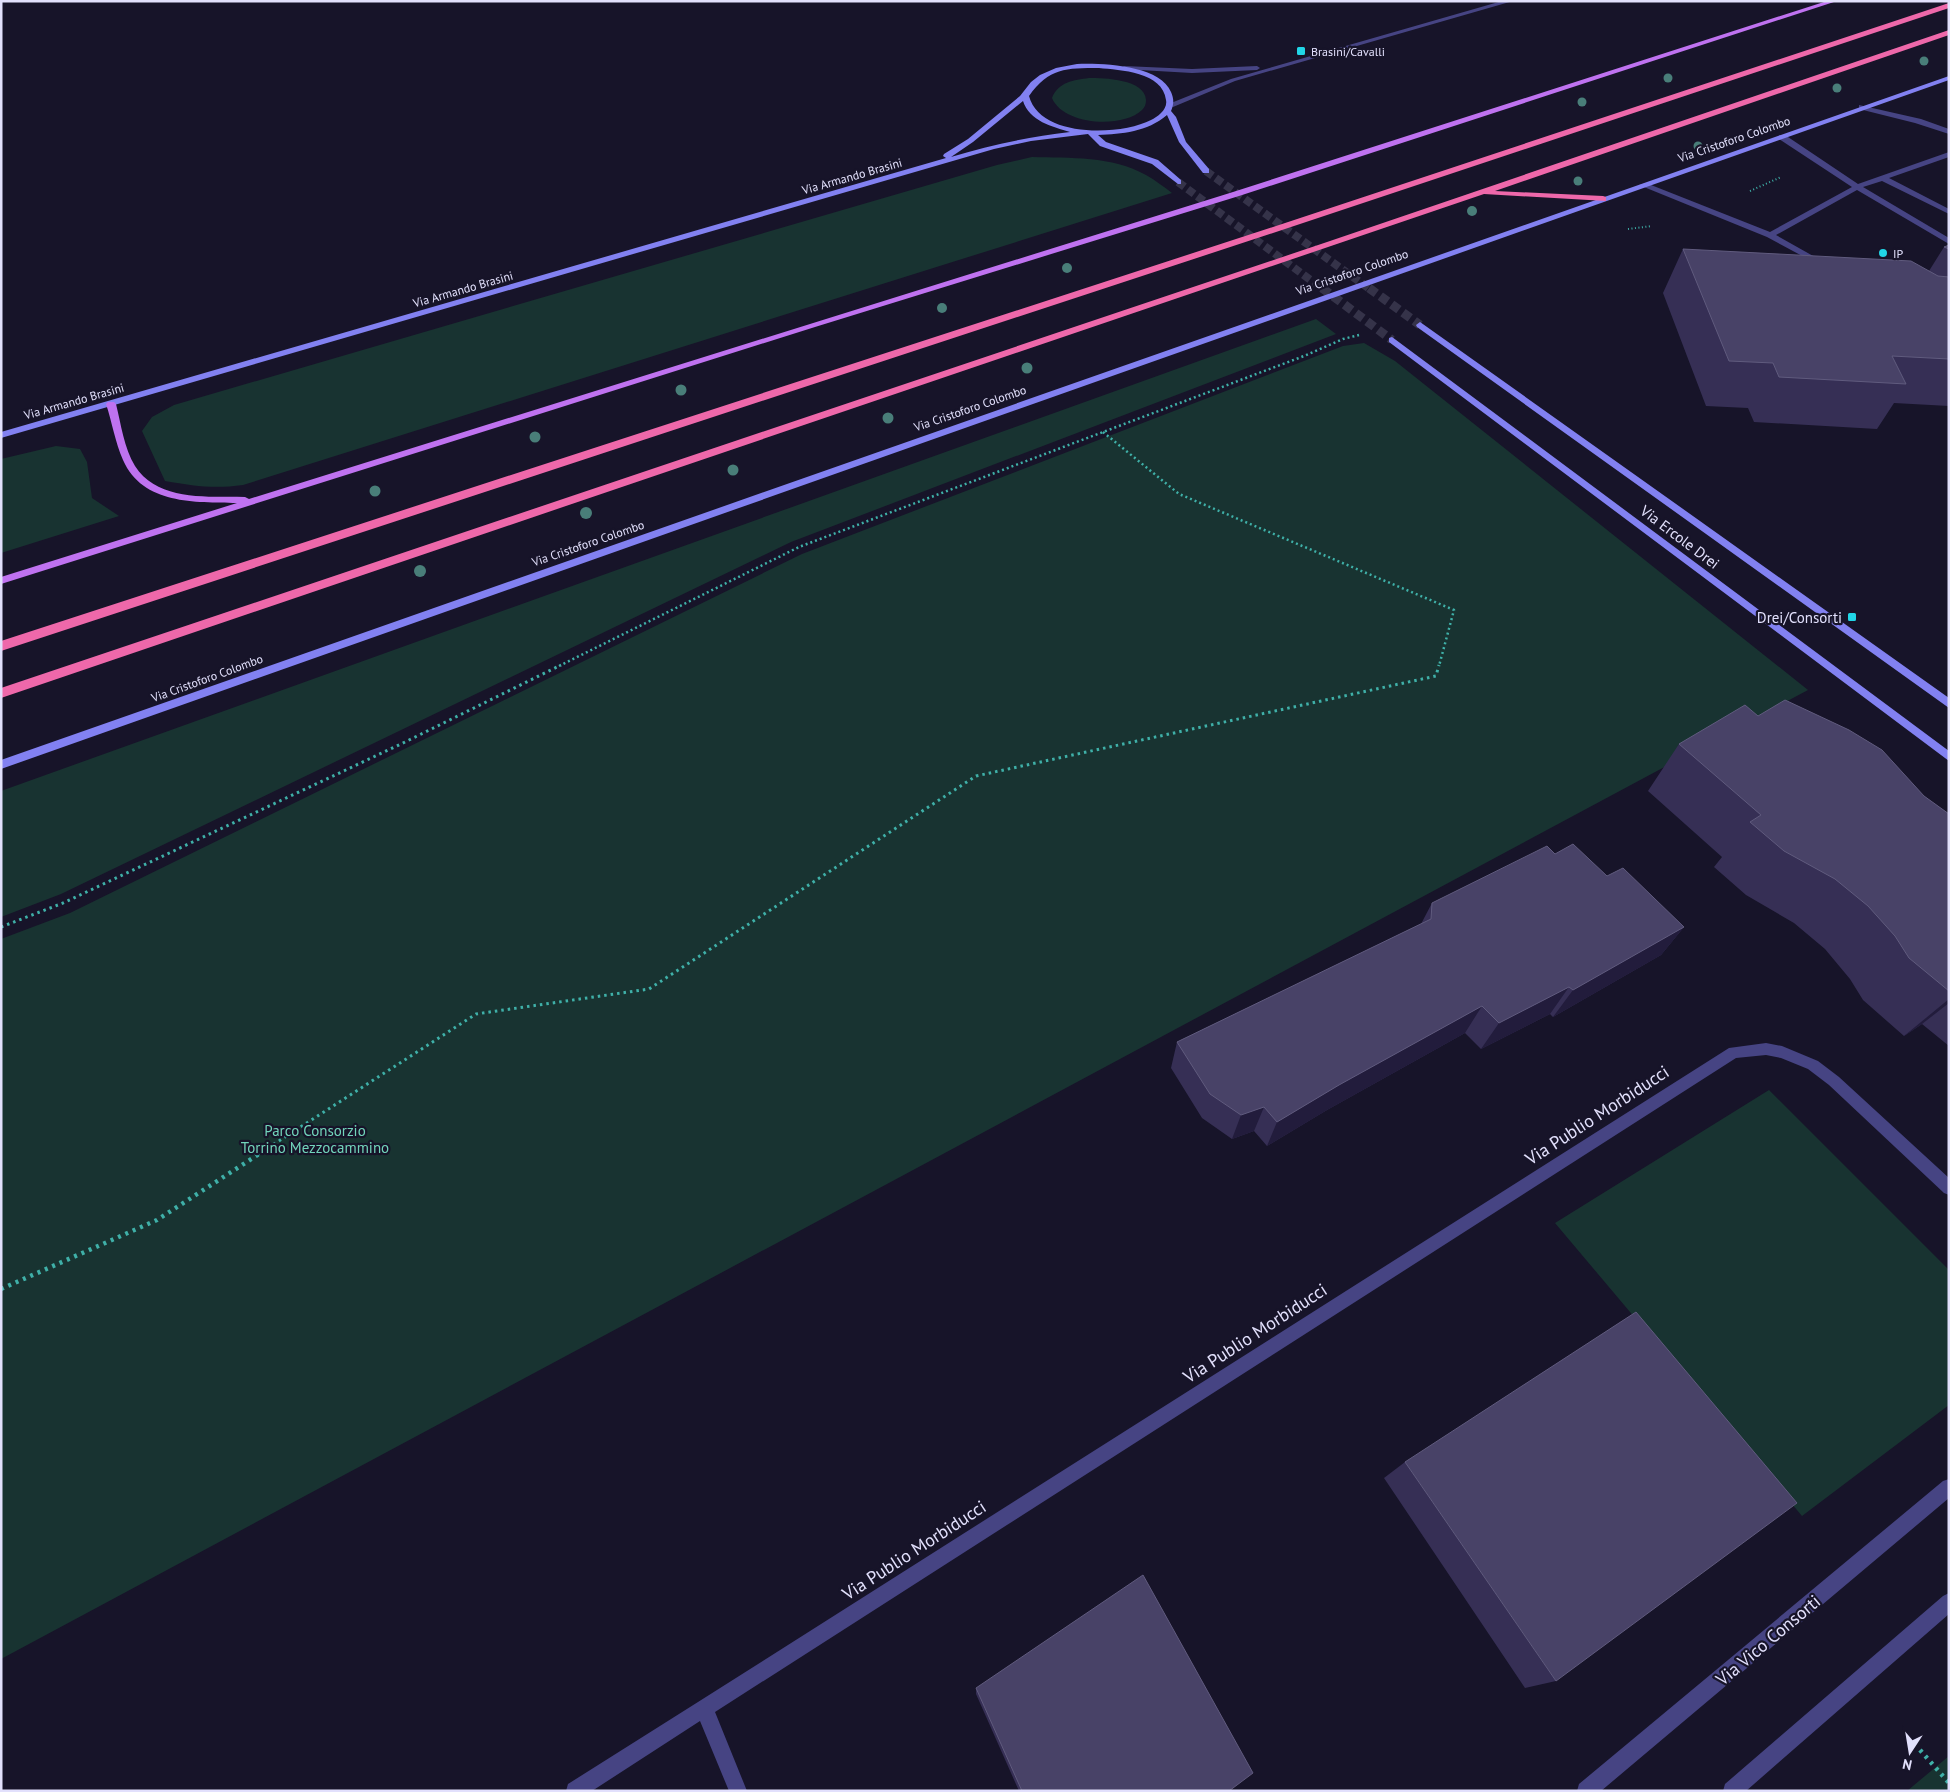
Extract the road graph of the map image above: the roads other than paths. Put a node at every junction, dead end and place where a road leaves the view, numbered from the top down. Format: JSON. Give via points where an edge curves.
{"nodes":[{"id":1,"x":1510,"y":1,"type":"edge"},
{"id":2,"x":1834,"y":1,"type":"edge"},
{"id":3,"x":1949,"y":5,"type":"edge"},
{"id":4,"x":1949,"y":32,"type":"edge"},
{"id":5,"x":1294,"y":63,"type":"junction"},
{"id":6,"x":1124,"y":68,"type":"junction"},
{"id":7,"x":1949,"y":78,"type":"edge"},
{"id":8,"x":1026,"y":95,"type":"junction"},
{"id":9,"x":1862,"y":107,"type":"junction"},
{"id":10,"x":1169,"y":108,"type":"junction"},
{"id":11,"x":1949,"y":132,"type":"edge"},
{"id":12,"x":1088,"y":133,"type":"junction"},
{"id":13,"x":1782,"y":137,"type":"junction"},
{"id":14,"x":1949,"y":154,"type":"edge"},
{"id":15,"x":932,"y":166,"type":"junction"},
{"id":16,"x":1206,"y":170,"type":"tunnel mouth"},
{"id":17,"x":1883,"y":178,"type":"junction"},
{"id":18,"x":1178,"y":182,"type":"tunnel mouth"},
{"id":19,"x":1643,"y":185,"type":"junction"},
{"id":20,"x":1857,"y":188,"type":"junction"},
{"id":21,"x":1480,"y":193,"type":"junction"},
{"id":22,"x":1603,"y":199,"type":"junction"},
{"id":23,"x":1949,"y":212,"type":"edge"},
{"id":24,"x":1770,"y":235,"type":"junction"},
{"id":25,"x":1949,"y":242,"type":"edge"},
{"id":26,"x":1829,"y":269,"type":"edge"},
{"id":27,"x":1420,"y":325,"type":"tunnel mouth"},
{"id":28,"x":1392,"y":340,"type":"tunnel mouth"},
{"id":29,"x":110,"y":404,"type":"junction"},
{"id":30,"x":1,"y":435,"type":"edge"},
{"id":31,"x":255,"y":500,"type":"junction"},
{"id":32,"x":1,"y":581,"type":"edge"},
{"id":33,"x":1,"y":646,"type":"edge"},
{"id":34,"x":1,"y":693,"type":"edge"},
{"id":35,"x":1949,"y":704,"type":"edge"},
{"id":36,"x":1949,"y":757,"type":"edge"},
{"id":37,"x":1,"y":765,"type":"edge"},
{"id":38,"x":1949,"y":1188,"type":"edge"},
{"id":39,"x":1949,"y":1487,"type":"edge"},
{"id":40,"x":1949,"y":1602,"type":"edge"},
{"id":41,"x":704,"y":1708,"type":"junction"},
{"id":42,"x":575,"y":1791,"type":"edge"},
{"id":43,"x":738,"y":1791,"type":"edge"},
{"id":44,"x":1586,"y":1791,"type":"edge"},
{"id":45,"x":1732,"y":1791,"type":"edge"}],
"edges":[{"from":1,"to":5,"type":"street","name":"Via Armando Brasini"},
{"from":2,"to":31,"type":"main road","via":[[1236,194]]},
{"from":3,"to":33,"type":"highway"},
{"from":4,"to":21,"type":"highway"},
{"from":5,"to":6,"type":"street","name":"Via Armando Brasini","via":[[1216,70]]},
{"from":5,"to":10,"type":"street","name":"Via Armando Brasini","via":[[1216,86]]},
{"from":6,"to":8,"type":"street","name":"Via Armando Brasini","via":[[1102,65],[1059,70],[1030,85]]},
{"from":6,"to":10,"type":"street","name":"Via Armando Brasini","via":[[1161,83],[1169,94]]},
{"from":7,"to":9,"type":"street","name":"Via Cristoforo Colombo"},
{"from":8,"to":12,"type":"street","name":"Via Armando Brasini","via":[[1028,106],[1038,116]]},
{"from":8,"to":15,"type":"street","name":"Via Armando Brasini","via":[[968,142]]},
{"from":9,"to":11,"type":"street"},
{"from":9,"to":13,"type":"street","name":"Via Cristoforo Colombo"},
{"from":10,"to":12,"type":"street","name":"Via Armando Brasini","via":[[1157,120],[1141,127],[1120,132]]},
{"from":10,"to":16,"type":"street","via":[[1183,142]]},
{"from":12,"to":15,"type":"street","name":"Via Armando Brasini","via":[[1018,141]]},
{"from":12,"to":18,"type":"street","via":[[1103,144],[1155,162]]},
{"from":13,"to":19,"type":"street","name":"Via Cristoforo Colombo"},
{"from":13,"to":20,"type":"street"},
{"from":14,"to":17,"type":"street"},
{"from":15,"to":29,"type":"street","name":"Via Armando Brasini"},
{"from":17,"to":20,"type":"street"},
{"from":17,"to":23,"type":"street"},
{"from":19,"to":22,"type":"street","name":"Via Cristoforo Colombo"},
{"from":19,"to":24,"type":"street"},
{"from":20,"to":24,"type":"street"},
{"from":20,"to":25,"type":"street"},
{"from":21,"to":22,"type":"highway"},
{"from":21,"to":34,"type":"highway"},
{"from":22,"to":37,"type":"street","name":"Via Cristoforo Colombo"},
{"from":24,"to":26,"type":"street"},
{"from":27,"to":35,"type":"street","name":"Via Ercole Drei"},
{"from":28,"to":36,"type":"street","name":"Via Ercole Drei"},
{"from":29,"to":30,"type":"street","name":"Via Armando Brasini"},
{"from":29,"to":31,"type":"main road","via":[[131,467],[154,490],[177,496]]},
{"from":31,"to":32,"type":"main road"},
{"from":38,"to":41,"type":"street","name":"Via Publio Morbiducci","via":[[1813,1065],[1766,1049],[1734,1052]]},
{"from":39,"to":44,"type":"street","name":"Via Vico Consorti"},
{"from":40,"to":45,"type":"street"},
{"from":41,"to":42,"type":"street","name":"Via Publio Morbiducci"},
{"from":41,"to":43,"type":"street"}]}
